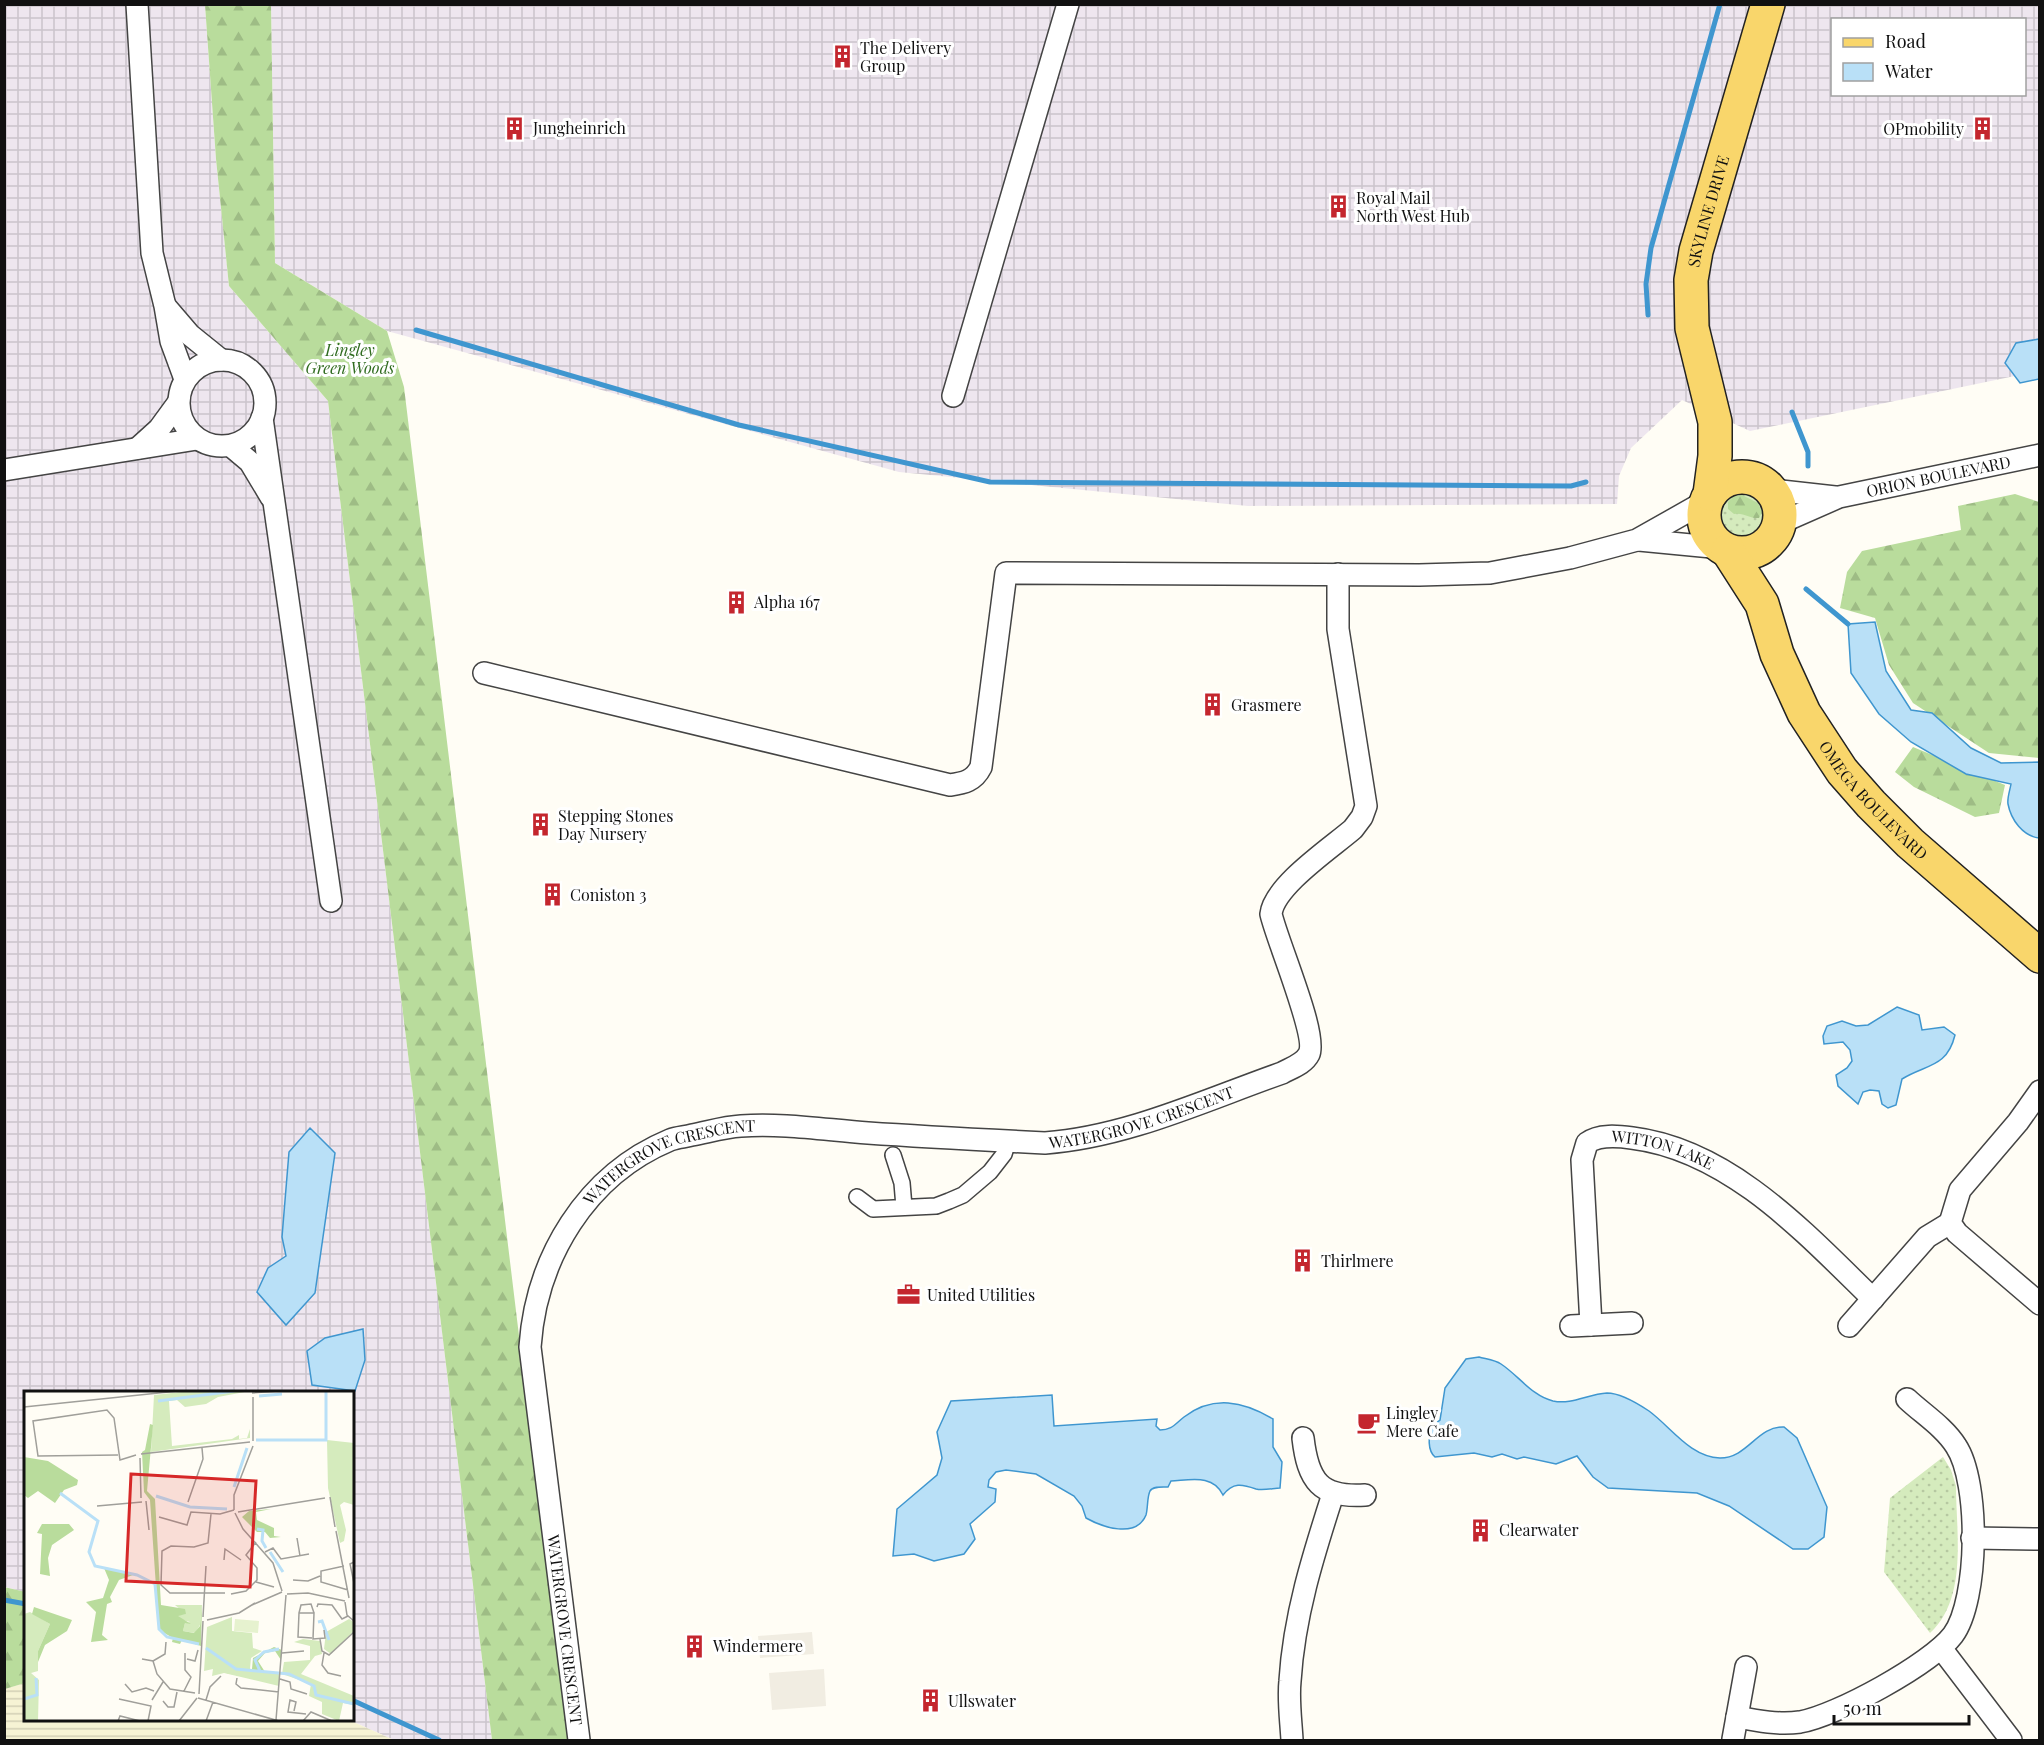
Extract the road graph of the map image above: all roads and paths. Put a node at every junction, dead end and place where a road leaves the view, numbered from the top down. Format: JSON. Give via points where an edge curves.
{"nodes":[{"id":1,"x":136,"y":4,"type":"edge"},
{"id":2,"x":1068,"y":4,"type":"edge"},
{"id":3,"x":1768,"y":4,"type":"edge"},
{"id":4,"x":165,"y":306,"type":"junction"},
{"id":5,"x":221,"y":360,"type":"junction"},
{"id":6,"x":185,"y":379,"type":"junction"},
{"id":7,"x":953,"y":396,"type":"dead end"},
{"id":8,"x":178,"y":403,"type":"junction"},
{"id":9,"x":262,"y":418,"type":"junction"},
{"id":10,"x":1715,"y":422,"type":"junction"},
{"id":11,"x":197,"y":439,"type":"junction"},
{"id":12,"x":231,"y":446,"type":"junction"},
{"id":13,"x":135,"y":450,"type":"junction"},
{"id":14,"x":2040,"y":455,"type":"edge"},
{"id":15,"x":4,"y":471,"type":"edge"},
{"id":16,"x":1763,"y":484,"type":"junction"},
{"id":17,"x":1839,"y":497,"type":"junction"},
{"id":18,"x":1708,"y":498,"type":"junction"},
{"id":19,"x":276,"y":505,"type":"junction"},
{"id":20,"x":1775,"y":533,"type":"junction"},
{"id":21,"x":1637,"y":540,"type":"junction"},
{"id":22,"x":1725,"y":550,"type":"junction"},
{"id":23,"x":1338,"y":574,"type":"junction"},
{"id":24,"x":1762,"y":604,"type":"junction"},
{"id":25,"x":484,"y":673,"type":"dead end"},
{"id":26,"x":331,"y":901,"type":"dead end"},
{"id":27,"x":2040,"y":956,"type":"edge"},
{"id":28,"x":2040,"y":1092,"type":"edge"},
{"id":29,"x":1008,"y":1141,"type":"junction"},
{"id":30,"x":892,"y":1155,"type":"dead end"},
{"id":31,"x":857,"y":1197,"type":"dead end"},
{"id":32,"x":904,"y":1207,"type":"junction"},
{"id":33,"x":1950,"y":1223,"type":"junction"},
{"id":34,"x":1873,"y":1299,"type":"junction"},
{"id":35,"x":2040,"y":1304,"type":"edge"},
{"id":36,"x":1632,"y":1323,"type":"dead end"},
{"id":37,"x":1850,"y":1326,"type":"dead end"},
{"id":38,"x":1907,"y":1399,"type":"dead end"},
{"id":39,"x":1303,"y":1438,"type":"dead end"},
{"id":40,"x":1333,"y":1494,"type":"junction"},
{"id":41,"x":1365,"y":1495,"type":"dead end"},
{"id":42,"x":1972,"y":1538,"type":"junction"},
{"id":43,"x":2040,"y":1539,"type":"edge"},
{"id":44,"x":1941,"y":1648,"type":"junction"},
{"id":45,"x":1746,"y":1668,"type":"dead end"},
{"id":46,"x":1737,"y":1717,"type":"junction"},
{"id":47,"x":1733,"y":1739,"type":"dead end"},
{"id":48,"x":579,"y":1740,"type":"edge"},
{"id":49,"x":1292,"y":1740,"type":"edge"},
{"id":50,"x":2011,"y":1740,"type":"edge"}],
"edges":[{"from":1,"to":4,"type":"street","via":[[152,254]]},
{"from":2,"to":7,"type":"street"},
{"from":3,"to":10,"type":"main road","name":"SKYLINE DRIVE","via":[[1691,280],[1692,328]]},
{"from":4,"to":5,"type":"street","via":[[190,335]]},
{"from":4,"to":6,"type":"street","via":[[171,341]]},
{"from":5,"to":6,"type":"street","via":[[201,365]]},
{"from":5,"to":9,"type":"street","via":[[248,368],[257,378],[265,404]]},
{"from":6,"to":8,"type":"street"},
{"from":8,"to":11,"type":"street","via":[[180,417]]},
{"from":8,"to":13,"type":"street","via":[[159,429]]},
{"from":9,"to":12,"type":"street","via":[[245,440]]},
{"from":9,"to":19,"type":"street"},
{"from":10,"to":16,"type":"main road","name":"SKYLINE DRIVE","via":[[1732,451]]},
{"from":10,"to":18,"type":"main road","name":"SKYLINE DRIVE","via":[[1715,456]]},
{"from":11,"to":12,"type":"street"},
{"from":11,"to":13,"type":"street"},
{"from":12,"to":19,"type":"street","via":[[250,462]]},
{"from":13,"to":15,"type":"street"},
{"from":14,"to":17,"type":"street","name":"ORION BOULEVARD"},
{"from":16,"to":17,"type":"street","name":"ORION BOULEVARD"},
{"from":16,"to":18,"type":"main road","via":[[1730,478]]},
{"from":16,"to":20,"type":"main road","via":[[1778,501]]},
{"from":17,"to":20,"type":"street","name":"ORION BOULEVARD"},
{"from":18,"to":21,"type":"street"},
{"from":18,"to":22,"type":"main road","via":[[1703,514],[1705,527]]},
{"from":19,"to":26,"type":"street"},
{"from":20,"to":22,"type":"main road","via":[[1750,553]]},
{"from":20,"to":24,"type":"main road","name":"OMEGA BOULEVARD"},
{"from":21,"to":22,"type":"street"},
{"from":21,"to":23,"type":"street","via":[[1490,573]]},
{"from":22,"to":24,"type":"main road","name":"OMEGA BOULEVARD"},
{"from":23,"to":25,"type":"street","via":[[1006,573],[981,767],[976,776],[964,783],[950,785]]},
{"from":23,"to":29,"type":"street","name":"WATERGROVE CRESCENT","via":[[1338,629],[1366,806],[1353,829],[1281,891],[1272,905],[1273,925],[1305,1016],[1310,1053],[1298,1065],[1102,1136],[1045,1143]]},
{"from":24,"to":27,"type":"main road","name":"OMEGA BOULEVARD","via":[[1777,654],[1804,713],[1842,771],[1910,843]]},
{"from":28,"to":33,"type":"street","via":[[1960,1190]]},
{"from":29,"to":32,"type":"street","via":[[1000,1161],[963,1195],[936,1206]]},
{"from":29,"to":48,"type":"street","name":"WATERGROVE CRESCENT","via":[[765,1126],[716,1129],[671,1140],[633,1161],[607,1181],[570,1222],[542,1279],[530,1347]]},
{"from":30,"to":32,"type":"street","via":[[902,1183]]},
{"from":31,"to":32,"type":"street","via":[[873,1209]]},
{"from":33,"to":34,"type":"street","via":[[1927,1237]]},
{"from":33,"to":35,"type":"street"},
{"from":34,"to":36,"type":"street","name":"WITTON LAKE","via":[[1778,1209],[1718,1169],[1692,1155],[1644,1140],[1600,1137],[1587,1143],[1582,1160],[1581,1325]]},
{"from":34,"to":37,"type":"street"},
{"from":38,"to":42,"type":"street","via":[[1947,1434],[1966,1465],[1972,1486]]},
{"from":39,"to":40,"type":"street","via":[[1310,1471]]},
{"from":40,"to":41,"type":"street"},
{"from":40,"to":49,"type":"street","via":[[1296,1628],[1289,1683]]},
{"from":42,"to":43,"type":"street"},
{"from":42,"to":44,"type":"street","via":[[1971,1583],[1964,1612],[1954,1634]]},
{"from":44,"to":46,"type":"street","via":[[1865,1696],[1812,1720],[1775,1723]]},
{"from":44,"to":50,"type":"street"},
{"from":45,"to":46,"type":"street"},
{"from":46,"to":47,"type":"street"}]}
